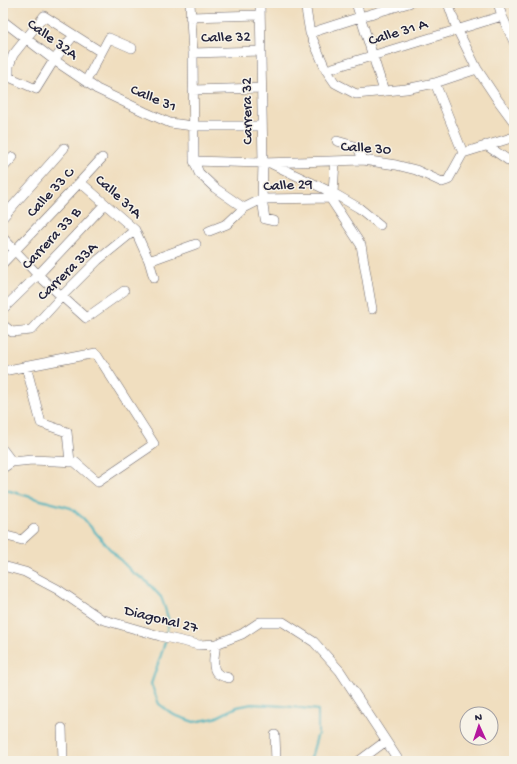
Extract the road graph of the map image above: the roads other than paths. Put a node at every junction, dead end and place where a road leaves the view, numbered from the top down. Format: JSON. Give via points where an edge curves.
{"nodes":[{"id":1,"x":190,"y":3,"type":"edge"},
{"id":2,"x":260,"y":3,"type":"edge"},
{"id":3,"x":305,"y":3,"type":"edge"},
{"id":4,"x":356,"y":3,"type":"edge"},
{"id":5,"x":409,"y":3,"type":"edge"},
{"id":6,"x":448,"y":3,"type":"edge"},
{"id":7,"x":498,"y":3,"type":"edge"},
{"id":8,"x":260,"y":14,"type":"junction"},
{"id":9,"x":502,"y":16,"type":"junction"},
{"id":10,"x":190,"y":17,"type":"junction"},
{"id":11,"x":360,"y":17,"type":"junction"},
{"id":12,"x":3,"y":21,"type":"edge"},
{"id":13,"x":457,"y":30,"type":"junction"},
{"id":14,"x":310,"y":33,"type":"junction"},
{"id":15,"x":74,"y":35,"type":"junction"},
{"id":16,"x":26,"y":39,"type":"junction"},
{"id":17,"x":514,"y":42,"type":"edge"},
{"id":18,"x":132,"y":48,"type":"dead end"},
{"id":19,"x":260,"y":51,"type":"junction"},
{"id":20,"x":101,"y":52,"type":"junction"},
{"id":21,"x":192,"y":53,"type":"junction"},
{"id":22,"x":372,"y":55,"type":"junction"},
{"id":23,"x":54,"y":60,"type":"junction"},
{"id":24,"x":477,"y":69,"type":"junction"},
{"id":25,"x":326,"y":70,"type":"junction"},
{"id":26,"x":86,"y":81,"type":"junction"},
{"id":27,"x":435,"y":83,"type":"junction"},
{"id":28,"x":261,"y":88,"type":"junction"},
{"id":29,"x":193,"y":90,"type":"junction"},
{"id":30,"x":384,"y":91,"type":"junction"},
{"id":31,"x":514,"y":122,"type":"edge"},
{"id":32,"x":193,"y":126,"type":"junction"},
{"id":33,"x":262,"y":126,"type":"junction"},
{"id":34,"x":514,"y":137,"type":"edge"},
{"id":35,"x":337,"y":141,"type":"dead end"},
{"id":36,"x":486,"y":146,"type":"junction"},
{"id":37,"x":64,"y":148,"type":"dead end"},
{"id":38,"x":463,"y":153,"type":"junction"},
{"id":39,"x":13,"y":157,"type":"dead end"},
{"id":40,"x":102,"y":158,"type":"dead end"},
{"id":41,"x":363,"y":160,"type":"junction"},
{"id":42,"x":194,"y":161,"type":"junction"},
{"id":43,"x":335,"y":161,"type":"junction"},
{"id":44,"x":266,"y":163,"type":"junction"},
{"id":45,"x":514,"y":164,"type":"edge"},
{"id":46,"x":3,"y":168,"type":"edge"},
{"id":47,"x":80,"y":182,"type":"junction"},
{"id":48,"x":332,"y":195,"type":"junction"},
{"id":49,"x":262,"y":199,"type":"junction"},
{"id":50,"x":105,"y":204,"type":"junction"},
{"id":51,"x":244,"y":208,"type":"junction"},
{"id":52,"x":3,"y":217,"type":"edge"},
{"id":53,"x":274,"y":221,"type":"dead end"},
{"id":54,"x":380,"y":225,"type":"dead end"},
{"id":55,"x":135,"y":230,"type":"junction"},
{"id":56,"x":209,"y":231,"type":"dead end"},
{"id":57,"x":3,"y":238,"type":"edge"},
{"id":58,"x":196,"y":244,"type":"dead end"},
{"id":59,"x":16,"y":251,"type":"junction"},
{"id":60,"x":149,"y":261,"type":"junction"},
{"id":61,"x":3,"y":263,"type":"edge"},
{"id":62,"x":38,"y":275,"type":"junction"},
{"id":63,"x":154,"y":278,"type":"dead end"},
{"id":64,"x":124,"y":291,"type":"dead end"},
{"id":65,"x":62,"y":296,"type":"junction"},
{"id":66,"x":3,"y":309,"type":"edge"},
{"id":67,"x":372,"y":309,"type":"dead end"},
{"id":68,"x":3,"y":325,"type":"edge"},
{"id":69,"x":26,"y":366,"type":"junction"},
{"id":70,"x":3,"y":371,"type":"edge"},
{"id":71,"x":3,"y":450,"type":"edge"},
{"id":72,"x":12,"y":462,"type":"junction"},
{"id":73,"x":70,"y":462,"type":"junction"},
{"id":74,"x":3,"y":468,"type":"edge"},
{"id":75,"x":34,"y":528,"type":"dead end"},
{"id":76,"x":3,"y":535,"type":"edge"},
{"id":77,"x":3,"y":566,"type":"edge"},
{"id":78,"x":216,"y":644,"type":"junction"},
{"id":79,"x":229,"y":678,"type":"dead end"},
{"id":80,"x":62,"y":728,"type":"dead end"},
{"id":81,"x":275,"y":735,"type":"dead end"},
{"id":82,"x":386,"y":741,"type":"junction"},
{"id":83,"x":63,"y":761,"type":"edge"},
{"id":84,"x":276,"y":761,"type":"edge"},
{"id":85,"x":359,"y":761,"type":"edge"},
{"id":86,"x":399,"y":761,"type":"edge"}],
"edges":[{"from":1,"to":10,"type":"street"},
{"from":2,"to":8,"type":"street","name":"Carrera 32"},
{"from":3,"to":14,"type":"street"},
{"from":4,"to":11,"type":"street"},
{"from":5,"to":11,"type":"street"},
{"from":6,"to":13,"type":"street"},
{"from":7,"to":9,"type":"street"},
{"from":8,"to":10,"type":"street"},
{"from":8,"to":19,"type":"street","name":"Carrera 32"},
{"from":9,"to":13,"type":"street","name":"Calle 31 A"},
{"from":9,"to":17,"type":"street"},
{"from":10,"to":21,"type":"street"},
{"from":11,"to":14,"type":"street"},
{"from":11,"to":22,"type":"street"},
{"from":12,"to":16,"type":"street","name":"Calle 32A"},
{"from":13,"to":22,"type":"street","name":"Calle 31 A"},
{"from":13,"to":24,"type":"street"},
{"from":14,"to":25,"type":"street"},
{"from":15,"to":16,"type":"street","via":[[44,16]]},
{"from":15,"to":20,"type":"street"},
{"from":15,"to":23,"type":"street"},
{"from":16,"to":23,"type":"street","name":"Calle 32A"},
{"from":16,"to":23,"type":"street","via":[[13,55],[9,77],[36,89]]},
{"from":18,"to":20,"type":"street","via":[[109,38]]},
{"from":19,"to":21,"type":"street","name":"Calle 32"},
{"from":19,"to":28,"type":"street","name":"Carrera 32"},
{"from":20,"to":26,"type":"street"},
{"from":21,"to":29,"type":"street"},
{"from":22,"to":25,"type":"street","name":"Calle 31 A"},
{"from":22,"to":30,"type":"street"},
{"from":23,"to":26,"type":"street","name":"Calle 32A"},
{"from":24,"to":27,"type":"street"},
{"from":24,"to":31,"type":"street"},
{"from":25,"to":30,"type":"street","via":[[335,83],[356,94]]},
{"from":26,"to":32,"type":"street","name":"Calle 31","via":[[97,89],[170,123]]},
{"from":27,"to":30,"type":"street"},
{"from":27,"to":38,"type":"street"},
{"from":28,"to":29,"type":"street"},
{"from":28,"to":33,"type":"street","name":"Carrera 32"},
{"from":29,"to":32,"type":"street"},
{"from":32,"to":33,"type":"street","name":"Calle 31"},
{"from":32,"to":42,"type":"street"},
{"from":33,"to":44,"type":"street","name":"Carrera 32"},
{"from":34,"to":36,"type":"street"},
{"from":35,"to":41,"type":"street","via":[[358,146]]},
{"from":36,"to":38,"type":"street"},
{"from":36,"to":45,"type":"street"},
{"from":37,"to":52,"type":"street"},
{"from":38,"to":41,"type":"street","name":"Calle 30","via":[[448,180],[442,182],[416,170]]},
{"from":39,"to":46,"type":"street"},
{"from":40,"to":47,"type":"street","name":"Calle 33 C"},
{"from":41,"to":43,"type":"street","name":"Calle 30"},
{"from":42,"to":44,"type":"street","name":"Calle 30"},
{"from":42,"to":51,"type":"street","via":[[204,178]]},
{"from":43,"to":44,"type":"street","name":"Calle 30"},
{"from":43,"to":48,"type":"street"},
{"from":44,"to":48,"type":"street"},
{"from":44,"to":49,"type":"street","name":"Carrera 32"},
{"from":47,"to":50,"type":"street","name":"Calle 31A"},
{"from":47,"to":59,"type":"street","name":"Calle 33 C"},
{"from":48,"to":49,"type":"street","name":"Calle 29"},
{"from":48,"to":54,"type":"street","via":[[359,208]]},
{"from":48,"to":67,"type":"street","via":[[361,245]]},
{"from":49,"to":51,"type":"street","name":"Calle 29"},
{"from":49,"to":53,"type":"street","name":"Carrera 32","via":[[265,219]]},
{"from":50,"to":55,"type":"street","name":"Calle 31A"},
{"from":50,"to":62,"type":"street","name":"Carrera 33 B"},
{"from":51,"to":56,"type":"street","name":"Calle 29","via":[[227,224]]},
{"from":55,"to":60,"type":"street","name":"Calle 31A"},
{"from":55,"to":65,"type":"street","name":"Carrera 33A","via":[[98,260]]},
{"from":57,"to":59,"type":"street"},
{"from":58,"to":60,"type":"street"},
{"from":59,"to":61,"type":"street","name":"Calle 33 C"},
{"from":59,"to":62,"type":"street"},
{"from":60,"to":63,"type":"street","name":"Calle 31A"},
{"from":62,"to":65,"type":"street"},
{"from":62,"to":66,"type":"street","name":"Carrera 33 B"},
{"from":64,"to":65,"type":"street","via":[[86,318]]},
{"from":65,"to":68,"type":"street","name":"Carrera 33A","via":[[31,330],[12,332]]},
{"from":69,"to":70,"type":"street"},
{"from":69,"to":73,"type":"street","via":[[41,422],[67,432]]},
{"from":69,"to":73,"type":"street","via":[[96,353],[154,444],[98,482],[75,462]]},
{"from":71,"to":72,"type":"street"},
{"from":72,"to":73,"type":"street"},
{"from":72,"to":74,"type":"street"},
{"from":75,"to":76,"type":"street","via":[[22,540]]},
{"from":77,"to":78,"type":"street","name":"Diagonal 27","via":[[25,572],[57,588],[101,619],[160,636],[199,644]]},
{"from":78,"to":79,"type":"street","via":[[216,673]]},
{"from":78,"to":82,"type":"street","name":"Diagonal 27","via":[[242,634],[260,622],[283,622],[314,642],[340,671]]},
{"from":80,"to":83,"type":"street"},
{"from":81,"to":84,"type":"street"},
{"from":82,"to":85,"type":"street"},
{"from":82,"to":86,"type":"street","name":"Diagonal 27"}]}
